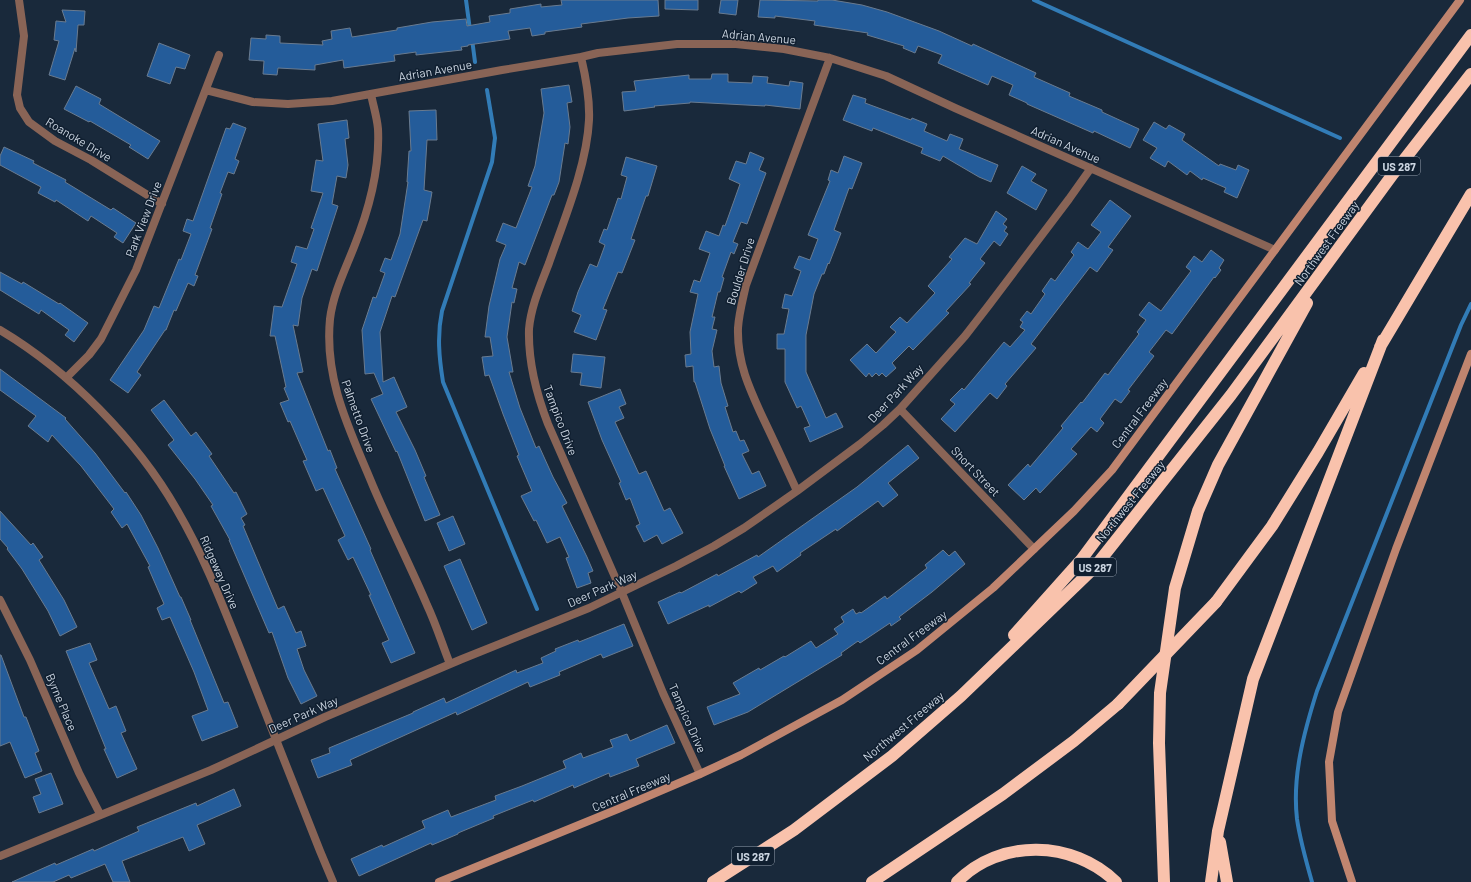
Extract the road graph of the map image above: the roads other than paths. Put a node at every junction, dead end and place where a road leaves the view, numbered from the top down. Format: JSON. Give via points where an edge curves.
{"nodes":[{"id":1,"x":19,"y":0,"type":"edge"},
{"id":2,"x":1460,"y":0,"type":"edge"},
{"id":3,"x":1471,"y":35,"type":"edge"},
{"id":4,"x":219,"y":55,"type":"dead end"},
{"id":5,"x":581,"y":57,"type":"junction"},
{"id":6,"x":830,"y":58,"type":"junction"},
{"id":7,"x":1471,"y":74,"type":"edge"},
{"id":8,"x":206,"y":90,"type":"junction"},
{"id":9,"x":371,"y":94,"type":"junction"},
{"id":10,"x":1091,"y":168,"type":"junction"},
{"id":11,"x":1471,"y":194,"type":"edge"},
{"id":12,"x":162,"y":204,"type":"junction"},
{"id":13,"x":1275,"y":250,"type":"junction"},
{"id":14,"x":1331,"y":260,"type":"junction"},
{"id":15,"x":0,"y":330,"type":"edge"},
{"id":16,"x":1384,"y":340,"type":"junction"},
{"id":17,"x":1471,"y":354,"type":"edge"},
{"id":18,"x":66,"y":378,"type":"junction"},
{"id":19,"x":900,"y":409,"type":"junction"},
{"id":20,"x":797,"y":491,"type":"junction"},
{"id":21,"x":1034,"y":549,"type":"junction"},
{"id":22,"x":622,"y":592,"type":"junction"},
{"id":23,"x":0,"y":600,"type":"edge"},
{"id":24,"x":450,"y":664,"type":"junction"},
{"id":25,"x":961,"y":696,"type":"junction"},
{"id":26,"x":276,"y":739,"type":"junction"},
{"id":27,"x":700,"y":774,"type":"junction"},
{"id":28,"x":100,"y":814,"type":"junction"},
{"id":29,"x":1218,"y":831,"type":"junction"},
{"id":30,"x":0,"y":856,"type":"edge"},
{"id":31,"x":333,"y":882,"type":"edge"},
{"id":32,"x":439,"y":882,"type":"edge"},
{"id":33,"x":713,"y":882,"type":"edge"},
{"id":34,"x":872,"y":882,"type":"edge"},
{"id":35,"x":957,"y":882,"type":"edge"},
{"id":36,"x":1116,"y":882,"type":"edge"},
{"id":37,"x":1164,"y":882,"type":"edge"},
{"id":38,"x":1210,"y":882,"type":"edge"},
{"id":39,"x":1227,"y":882,"type":"edge"},
{"id":40,"x":1352,"y":882,"type":"edge"}],
"edges":[{"from":1,"to":12,"type":"street","name":"Roanoke Drive","via":[[24,36],[17,94],[20,108],[29,122],[55,141]]},
{"from":2,"to":13,"type":"main road","name":"Central Freeway"},
{"from":3,"to":25,"type":"highway","via":[[1081,560]]},
{"from":4,"to":8,"type":"street","name":"Park View Drive"},
{"from":5,"to":6,"type":"street","name":"Adrian Avenue","via":[[678,44],[736,44],[784,49]]},
{"from":5,"to":9,"type":"street","name":"Adrian Avenue"},
{"from":5,"to":22,"type":"street","name":"Tampico Drive","via":[[589,98],[585,149],[534,305],[529,328],[529,354],[538,397],[548,424]]},
{"from":6,"to":10,"type":"street","name":"Adrian Avenue","via":[[886,76]]},
{"from":6,"to":20,"type":"street","name":"Boulder Drive","via":[[751,272],[740,309],[738,328],[742,370]]},
{"from":7,"to":14,"type":"highway","name":"Northwest Freeway","number":"US 287","via":[[1393,174]]},
{"from":8,"to":9,"type":"street","name":"Adrian Avenue","via":[[253,102],[288,104],[332,101]]},
{"from":8,"to":12,"type":"street","name":"Park View Drive"},
{"from":9,"to":24,"type":"street","name":"Palmetto Drive","via":[[378,128],[378,154],[365,219],[342,277],[330,317],[329,356],[337,395],[354,442],[428,606]]},
{"from":10,"to":13,"type":"street","name":"Adrian Avenue"},
{"from":10,"to":19,"type":"street","name":"Deer Park Way","via":[[989,306]]},
{"from":11,"to":16,"type":"highway"},
{"from":12,"to":18,"type":"street","name":"Park View Drive","via":[[136,270],[101,339],[89,356]]},
{"from":13,"to":21,"type":"main road","name":"Central Freeway","via":[[1112,470]]},
{"from":14,"to":25,"type":"highway","name":"Northwest Freeway","number":"US 287","via":[[1232,395],[1094,568]]},
{"from":14,"to":37,"type":"highway","via":[[1218,465],[1198,511],[1175,588],[1160,693],[1159,743]]},
{"from":15,"to":18,"type":"street","name":"Ridgeway Drive"},
{"from":16,"to":29,"type":"highway","via":[[1253,679]]},
{"from":16,"to":34,"type":"highway","bridge":true,"via":[[1272,526],[1216,602],[1118,704],[1074,741],[1003,794]]},
{"from":17,"to":40,"type":"main road","via":[[1396,549],[1338,712],[1329,762],[1332,821]]},
{"from":18,"to":26,"type":"street","name":"Ridgeway Drive","via":[[116,427],[145,463],[176,509],[219,596]]},
{"from":19,"to":20,"type":"street","name":"Deer Park Way","via":[[866,439]]},
{"from":19,"to":21,"type":"street","name":"Short Street"},
{"from":20,"to":22,"type":"street","name":"Deer Park Way","via":[[714,546]]},
{"from":21,"to":27,"type":"main road","name":"Central Freeway","via":[[993,588],[918,650],[835,704],[741,755]]},
{"from":22,"to":24,"type":"street","name":"Deer Park Way"},
{"from":22,"to":27,"type":"street","name":"Tampico Drive","via":[[663,693]]},
{"from":23,"to":28,"type":"street","name":"Byrne Place"},
{"from":24,"to":26,"type":"street","name":"Deer Park Way"},
{"from":25,"to":33,"type":"highway","name":"Northwest Freeway","number":"US 287","via":[[892,756],[794,830]]},
{"from":26,"to":28,"type":"street","name":"Deer Park Way","via":[[211,770]]},
{"from":26,"to":31,"type":"street","name":"Ridgeway Drive"},
{"from":27,"to":32,"type":"main road","name":"Central Freeway"},
{"from":28,"to":30,"type":"street","name":"Deer Park Way"},
{"from":29,"to":38,"type":"highway"},
{"from":29,"to":39,"type":"highway"},
{"from":35,"to":36,"type":"highway","via":[[984,861],[1014,851],[1038,849],[1063,852],[1087,860]]}]}
